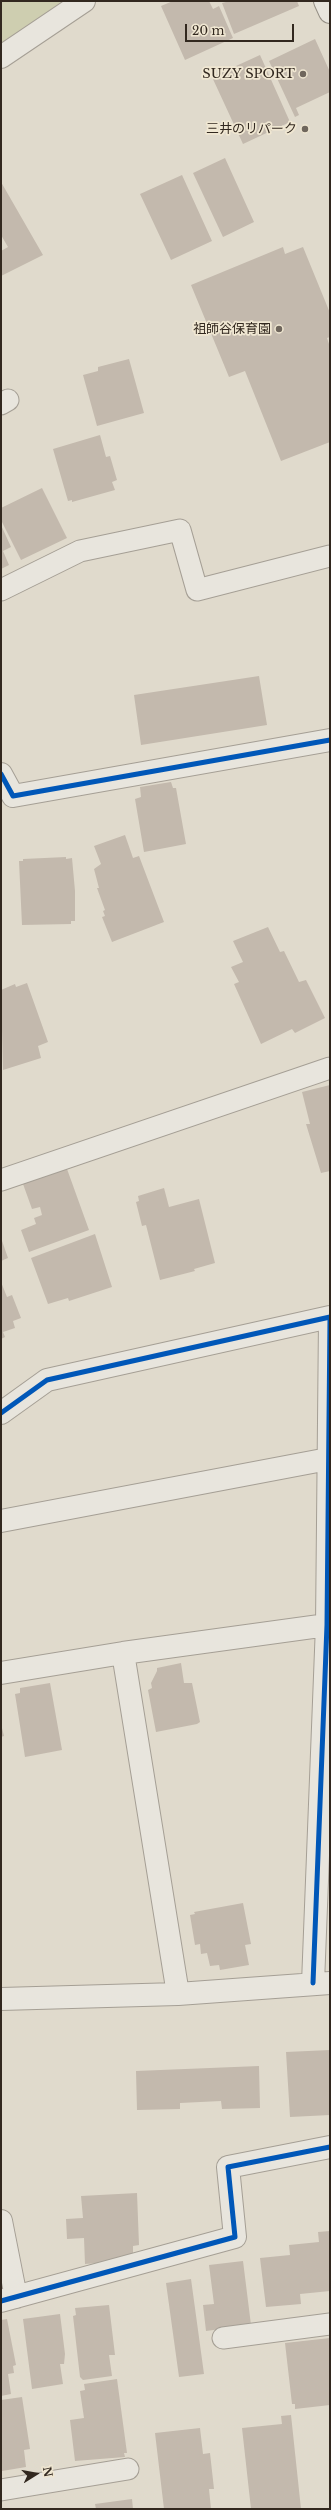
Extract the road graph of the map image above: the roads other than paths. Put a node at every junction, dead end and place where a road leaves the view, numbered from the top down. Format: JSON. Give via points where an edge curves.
{"nodes":[{"id":1,"x":84,"y":1,"type":"edge"},
{"id":2,"x":325,"y":1,"type":"edge"},
{"id":3,"x":330,"y":12,"type":"edge"},
{"id":4,"x":1,"y":57,"type":"edge"},
{"id":5,"x":330,"y":556,"type":"edge"},
{"id":6,"x":1,"y":590,"type":"edge"},
{"id":7,"x":330,"y":740,"type":"edge"},
{"id":8,"x":1,"y":774,"type":"edge"},
{"id":9,"x":7,"y":796,"type":"edge"},
{"id":10,"x":330,"y":1068,"type":"edge"},
{"id":11,"x":1,"y":1180,"type":"edge"},
{"id":12,"x":330,"y":1318,"type":"edge"},
{"id":13,"x":1,"y":1413,"type":"edge"},
{"id":14,"x":328,"y":1459,"type":"junction"},
{"id":15,"x":1,"y":1521,"type":"edge"},
{"id":16,"x":327,"y":1625,"type":"junction"},
{"id":17,"x":123,"y":1653,"type":"junction"},
{"id":18,"x":1,"y":1673,"type":"edge"},
{"id":19,"x":321,"y":1983,"type":"edge"},
{"id":20,"x":178,"y":1994,"type":"junction"},
{"id":21,"x":1,"y":1999,"type":"edge"},
{"id":22,"x":330,"y":2147,"type":"edge"},
{"id":23,"x":1,"y":2221,"type":"edge"},
{"id":24,"x":8,"y":2299,"type":"edge"},
{"id":25,"x":330,"y":2324,"type":"edge"},
{"id":26,"x":223,"y":2338,"type":"dead end"},
{"id":27,"x":128,"y":2469,"type":"dead end"},
{"id":28,"x":1,"y":2490,"type":"edge"}],
"edges":[{"from":1,"to":4,"type":"street"},
{"from":2,"to":3,"type":"street"},
{"from":5,"to":6,"type":"lane","via":[[197,590],[180,530],[80,551]]},
{"from":7,"to":9,"type":"street"},
{"from":8,"to":9,"type":"street"},
{"from":10,"to":11,"type":"lane"},
{"from":12,"to":13,"type":"street","via":[[47,1380]]},
{"from":12,"to":14,"type":"street"},
{"from":14,"to":15,"type":"street"},
{"from":14,"to":16,"type":"street"},
{"from":16,"to":17,"type":"street"},
{"from":16,"to":19,"type":"street"},
{"from":17,"to":18,"type":"street"},
{"from":17,"to":20,"type":"street"},
{"from":19,"to":20,"type":"street"},
{"from":20,"to":21,"type":"street"},
{"from":22,"to":24,"type":"street","via":[[228,2167],[235,2237]]},
{"from":23,"to":24,"type":"street"},
{"from":25,"to":26,"type":"lane"},
{"from":27,"to":28,"type":"lane"}]}
